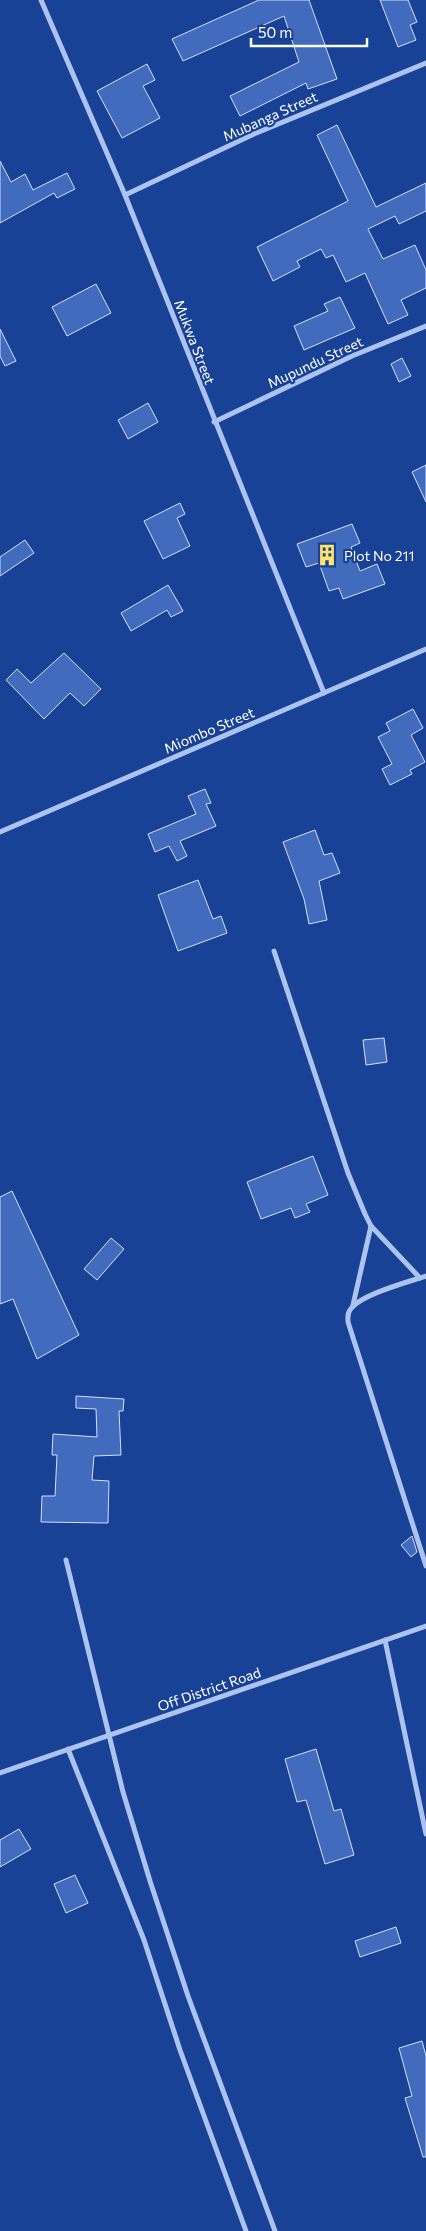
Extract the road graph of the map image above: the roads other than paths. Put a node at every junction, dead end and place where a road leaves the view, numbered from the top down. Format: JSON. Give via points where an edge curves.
{"nodes":[{"id":1,"x":41,"y":0,"type":"edge"},
{"id":2,"x":426,"y":62,"type":"edge"},
{"id":3,"x":125,"y":195,"type":"junction"},
{"id":4,"x":426,"y":326,"type":"edge"},
{"id":5,"x":214,"y":422,"type":"junction"},
{"id":6,"x":426,"y":649,"type":"edge"},
{"id":7,"x":324,"y":693,"type":"junction"},
{"id":8,"x":0,"y":832,"type":"edge"},
{"id":9,"x":274,"y":951,"type":"dead end"},
{"id":10,"x":370,"y":1226,"type":"junction"},
{"id":11,"x":426,"y":1276,"type":"edge"},
{"id":12,"x":420,"y":1278,"type":"junction"},
{"id":13,"x":353,"y":1305,"type":"junction"},
{"id":14,"x":66,"y":1560,"type":"dead end"},
{"id":15,"x":426,"y":1566,"type":"edge"},
{"id":16,"x":426,"y":1626,"type":"edge"},
{"id":17,"x":385,"y":1640,"type":"junction"},
{"id":18,"x":109,"y":1736,"type":"junction"},
{"id":19,"x":68,"y":1749,"type":"junction"},
{"id":20,"x":0,"y":1773,"type":"edge"},
{"id":21,"x":426,"y":1834,"type":"edge"},
{"id":22,"x":246,"y":2231,"type":"edge"},
{"id":23,"x":275,"y":2231,"type":"edge"}],
"edges":[{"from":1,"to":3,"type":"street","name":"Mukwa Street"},
{"from":2,"to":3,"type":"street","name":"Mubanga Street","via":[[254,134]]},
{"from":3,"to":5,"type":"street","name":"Mukwa Street"},
{"from":4,"to":5,"type":"street","name":"Mupundu Street","via":[[352,356]]},
{"from":5,"to":7,"type":"street","name":"Mukwa Street"},
{"from":6,"to":7,"type":"street","name":"Miombo Street"},
{"from":7,"to":8,"type":"street","name":"Miombo Street"},
{"from":9,"to":10,"type":"street","via":[[348,1173]]},
{"from":10,"to":12,"type":"street"},
{"from":10,"to":13,"type":"street"},
{"from":11,"to":12,"type":"street"},
{"from":12,"to":13,"type":"street"},
{"from":13,"to":15,"type":"street","via":[[348,1312],[348,1322]]},
{"from":14,"to":18,"type":"street"},
{"from":16,"to":17,"type":"street","name":"Off District Road"},
{"from":17,"to":18,"type":"street","name":"Off District Road"},
{"from":17,"to":21,"type":"street"},
{"from":18,"to":19,"type":"street","name":"Off District Road"},
{"from":18,"to":23,"type":"street","via":[[123,1792],[188,1996]]},
{"from":19,"to":20,"type":"street","name":"Off District Road"},
{"from":19,"to":22,"type":"street","via":[[144,1940]]}]}
